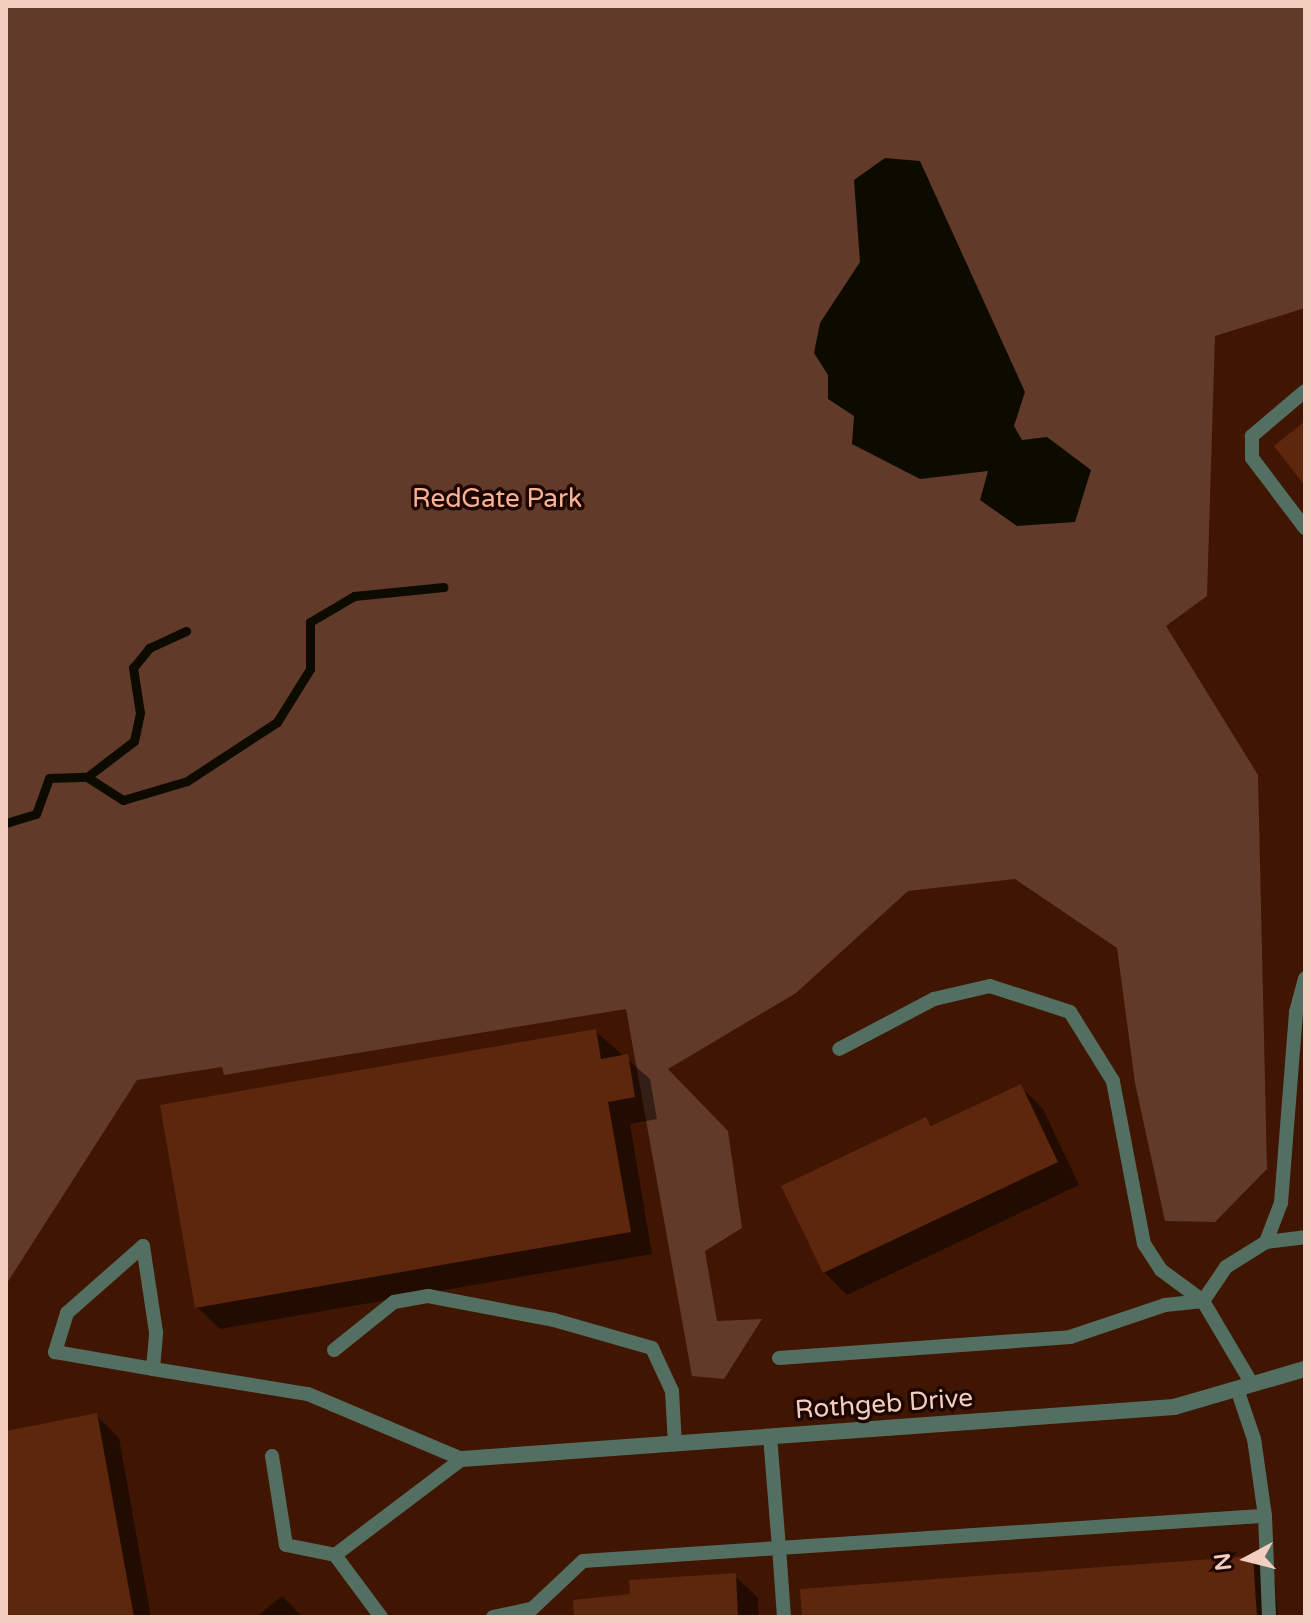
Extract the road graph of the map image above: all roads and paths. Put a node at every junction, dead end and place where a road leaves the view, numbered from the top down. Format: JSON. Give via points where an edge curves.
{"nodes":[{"id":1,"x":1305,"y":391,"type":"edge"},
{"id":2,"x":1305,"y":528,"type":"edge"},
{"id":3,"x":1305,"y":978,"type":"edge"},
{"id":4,"x":839,"y":1049,"type":"dead end"},
{"id":5,"x":1299,"y":1118,"type":"edge"},
{"id":6,"x":1305,"y":1237,"type":"edge"},
{"id":7,"x":1266,"y":1242,"type":"junction"},
{"id":8,"x":1203,"y":1301,"type":"junction"},
{"id":9,"x":334,"y":1350,"type":"dead end"},
{"id":10,"x":779,"y":1358,"type":"dead end"},
{"id":11,"x":153,"y":1369,"type":"junction"},
{"id":12,"x":1305,"y":1369,"type":"edge"},
{"id":13,"x":1244,"y":1386,"type":"junction"},
{"id":14,"x":770,"y":1437,"type":"junction"},
{"id":15,"x":675,"y":1444,"type":"junction"},
{"id":16,"x":272,"y":1456,"type":"dead end"},
{"id":17,"x":462,"y":1459,"type":"junction"},
{"id":18,"x":1265,"y":1516,"type":"junction"},
{"id":19,"x":779,"y":1548,"type":"junction"},
{"id":20,"x":335,"y":1555,"type":"junction"},
{"id":21,"x":381,"y":1617,"type":"edge"},
{"id":22,"x":493,"y":1617,"type":"edge"},
{"id":23,"x":784,"y":1617,"type":"edge"},
{"id":24,"x":1269,"y":1617,"type":"edge"}],
"edges":[{"from":1,"to":2,"type":"lane","via":[[1252,436],[1252,458]]},
{"from":3,"to":5,"type":"lane","via":[[1296,1012]]},
{"from":4,"to":8,"type":"lane","via":[[934,999],[990,986],[1070,1012],[1113,1081],[1144,1244],[1161,1270]]},
{"from":5,"to":7,"type":"lane","via":[[1281,1203]]},
{"from":6,"to":7,"type":"lane"},
{"from":7,"to":8,"type":"lane","via":[[1226,1267]]},
{"from":8,"to":10,"type":"lane","via":[[1165,1305],[1070,1337]]},
{"from":8,"to":13,"type":"lane"},
{"from":9,"to":15,"type":"lane","via":[[394,1302],[428,1296],[554,1320],[652,1348],[672,1391]]},
{"from":11,"to":11,"type":"lane","via":[[55,1352],[67,1313],[143,1246],[156,1332]]},
{"from":11,"to":17,"type":"lane","via":[[308,1394]]},
{"from":12,"to":13,"type":"street","name":"Rothgeb Drive"},
{"from":13,"to":14,"type":"street","name":"Rothgeb Drive","via":[[1174,1407]]},
{"from":13,"to":18,"type":"lane"},
{"from":14,"to":15,"type":"street","name":"Rothgeb Drive"},
{"from":14,"to":19,"type":"lane"},
{"from":15,"to":17,"type":"street","name":"Rothgeb Drive"},
{"from":16,"to":20,"type":"lane","via":[[286,1545]]},
{"from":17,"to":20,"type":"lane"},
{"from":18,"to":19,"type":"lane"},
{"from":18,"to":24,"type":"lane"},
{"from":19,"to":22,"type":"lane","via":[[583,1561],[532,1609]]},
{"from":19,"to":23,"type":"lane"},
{"from":20,"to":21,"type":"lane"}]}
